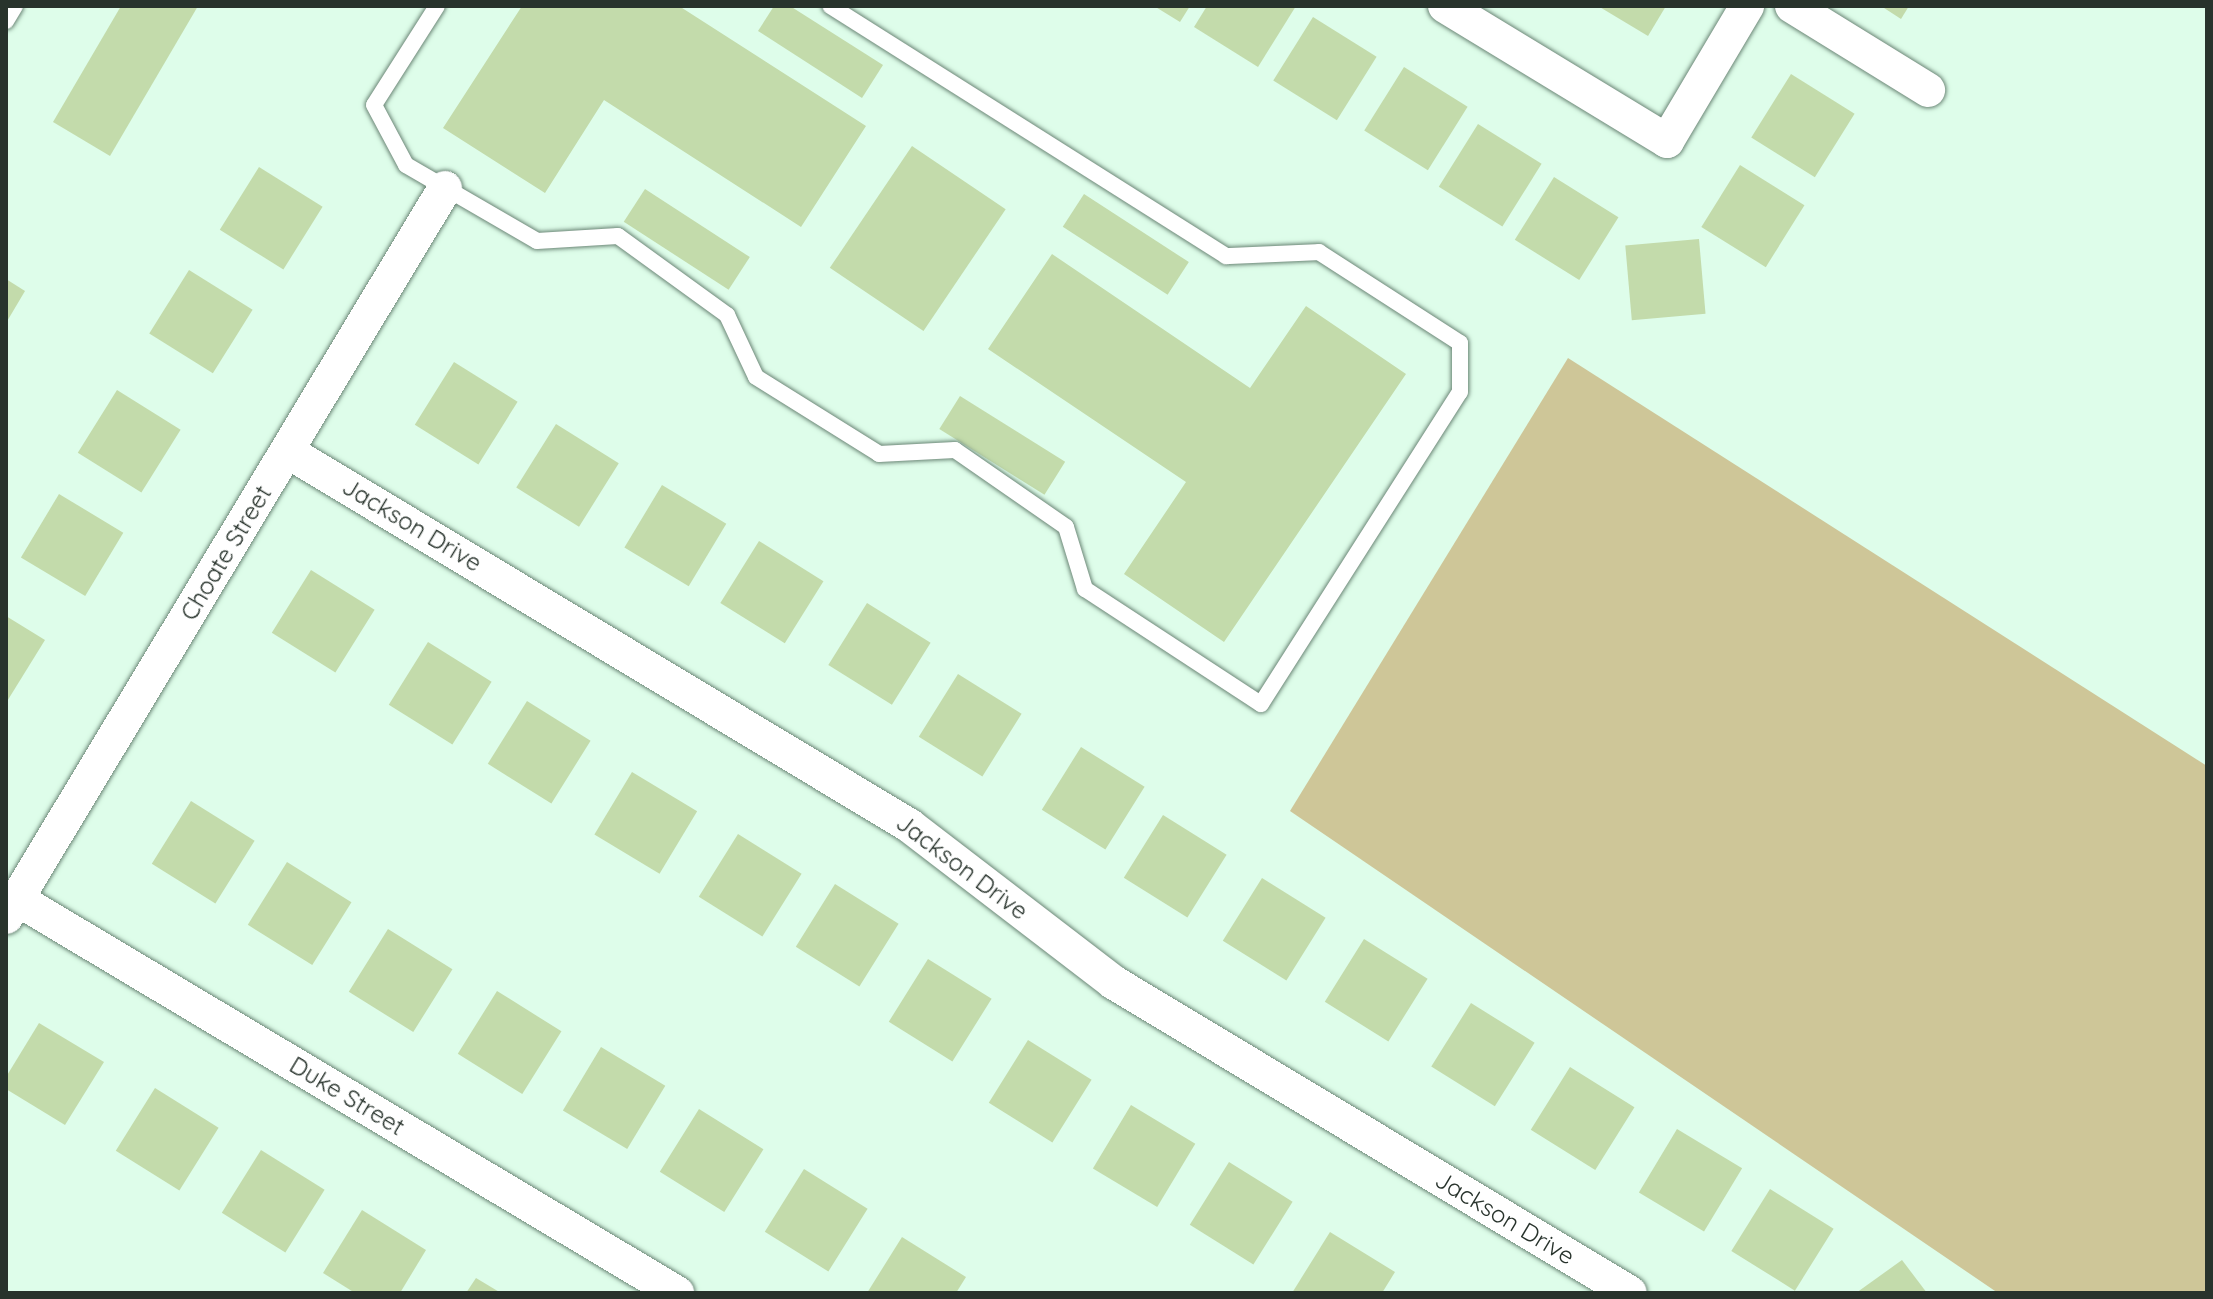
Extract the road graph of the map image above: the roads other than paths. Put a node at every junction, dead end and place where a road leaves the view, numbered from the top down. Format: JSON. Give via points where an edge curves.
{"nodes":[{"id":1,"x":15,"y":6,"type":"edge"},
{"id":2,"x":437,"y":6,"type":"edge"},
{"id":3,"x":830,"y":6,"type":"edge"},
{"id":4,"x":1445,"y":6,"type":"edge"},
{"id":5,"x":1747,"y":6,"type":"edge"},
{"id":6,"x":1792,"y":6,"type":"edge"},
{"id":7,"x":6,"y":21,"type":"edge"},
{"id":8,"x":1928,"y":90,"type":"dead end"},
{"id":9,"x":445,"y":188,"type":"junction"},
{"id":10,"x":287,"y":451,"type":"junction"},
{"id":11,"x":12,"y":908,"type":"edge"},
{"id":12,"x":677,"y":1293,"type":"edge"},
{"id":13,"x":1630,"y":1293,"type":"edge"}],
"edges":[{"from":1,"to":7,"type":"lane"},
{"from":2,"to":9,"type":"lane","via":[[374,105],[406,165]]},
{"from":3,"to":9,"type":"lane","via":[[1226,256],[1319,252],[1460,343],[1460,392],[1261,704],[1085,589],[1066,527],[955,450],[879,454],[756,377],[727,315],[618,236],[537,241]]},
{"from":4,"to":5,"type":"street","via":[[1667,141]]},
{"from":6,"to":8,"type":"street"},
{"from":9,"to":10,"type":"street","name":"Choate Street"},
{"from":10,"to":11,"type":"street","name":"Choate Street"},
{"from":10,"to":13,"type":"street","name":"Jackson Drive","via":[[910,826],[1113,982]]},
{"from":11,"to":12,"type":"street","name":"Duke Street"}]}
